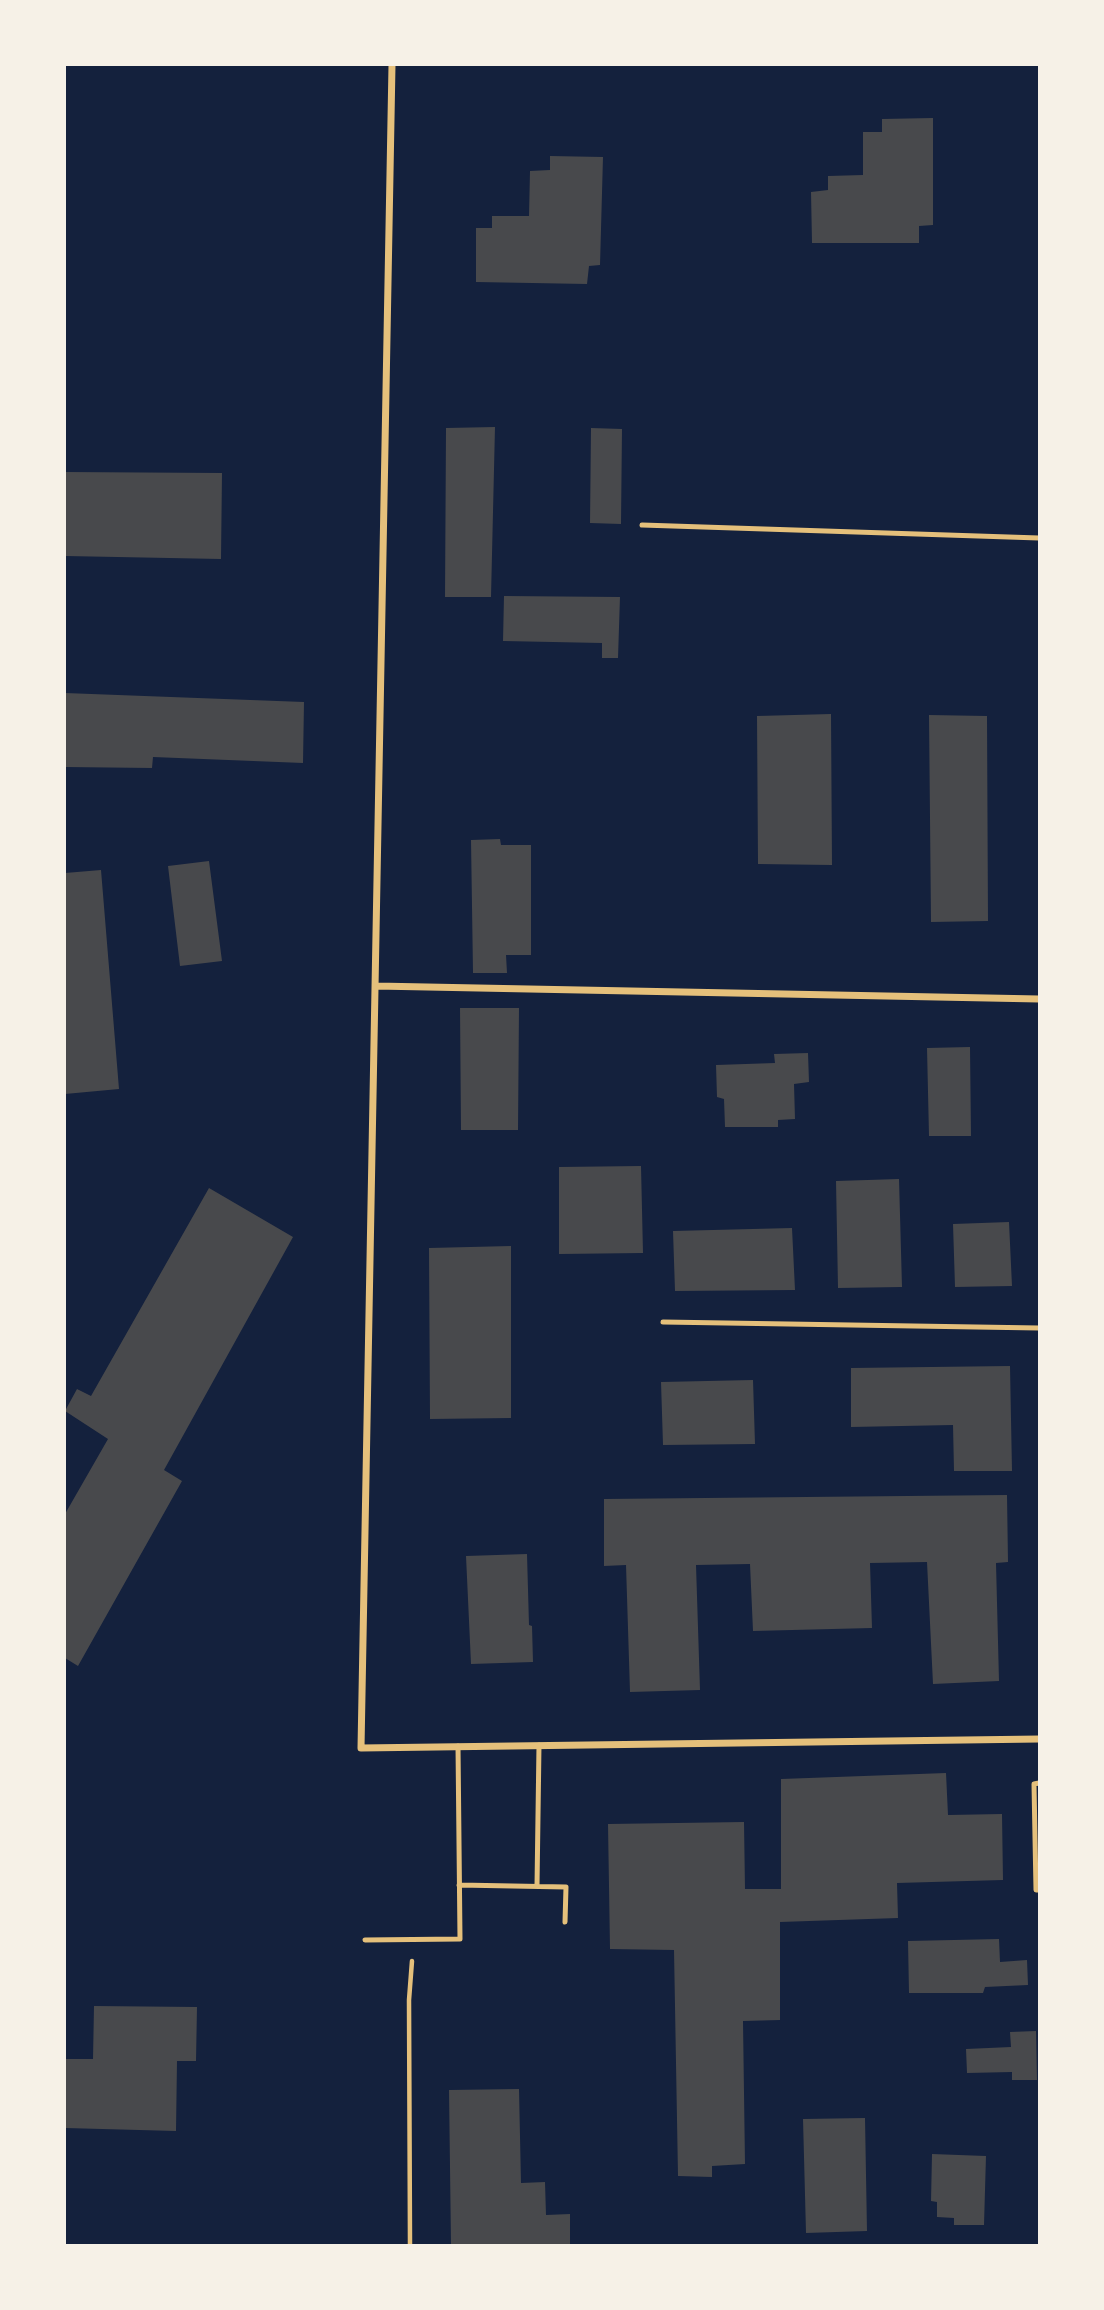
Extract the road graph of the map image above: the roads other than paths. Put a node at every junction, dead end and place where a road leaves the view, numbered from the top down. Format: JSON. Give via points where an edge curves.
{"nodes":[{"id":1,"x":392,"y":65,"type":"edge"},
{"id":2,"x":642,"y":525,"type":"dead end"},
{"id":3,"x":1039,"y":538,"type":"edge"},
{"id":4,"x":376,"y":986,"type":"junction"},
{"id":5,"x":1039,"y":999,"type":"edge"},
{"id":6,"x":663,"y":1322,"type":"dead end"},
{"id":7,"x":1039,"y":1328,"type":"edge"},
{"id":8,"x":1039,"y":1739,"type":"edge"},
{"id":9,"x":539,"y":1745,"type":"junction"},
{"id":10,"x":458,"y":1746,"type":"junction"},
{"id":11,"x":1039,"y":1783,"type":"edge"},
{"id":12,"x":460,"y":1885,"type":"junction"},
{"id":13,"x":537,"y":1886,"type":"junction"},
{"id":14,"x":1039,"y":1890,"type":"edge"},
{"id":15,"x":565,"y":1922,"type":"dead end"},
{"id":16,"x":365,"y":1940,"type":"dead end"}],
"edges":[{"from":1,"to":4,"type":"street"},
{"from":2,"to":3,"type":"lane"},
{"from":4,"to":5,"type":"street"},
{"from":4,"to":10,"type":"street","via":[[361,1748]]},
{"from":6,"to":7,"type":"lane"},
{"from":8,"to":9,"type":"street"},
{"from":9,"to":10,"type":"street"},
{"from":9,"to":13,"type":"lane"},
{"from":10,"to":12,"type":"lane"},
{"from":11,"to":14,"type":"lane","via":[[1034,1783]]},
{"from":12,"to":13,"type":"lane"},
{"from":12,"to":16,"type":"lane","via":[[460,1939]]},
{"from":13,"to":15,"type":"lane","via":[[566,1887]]}]}
